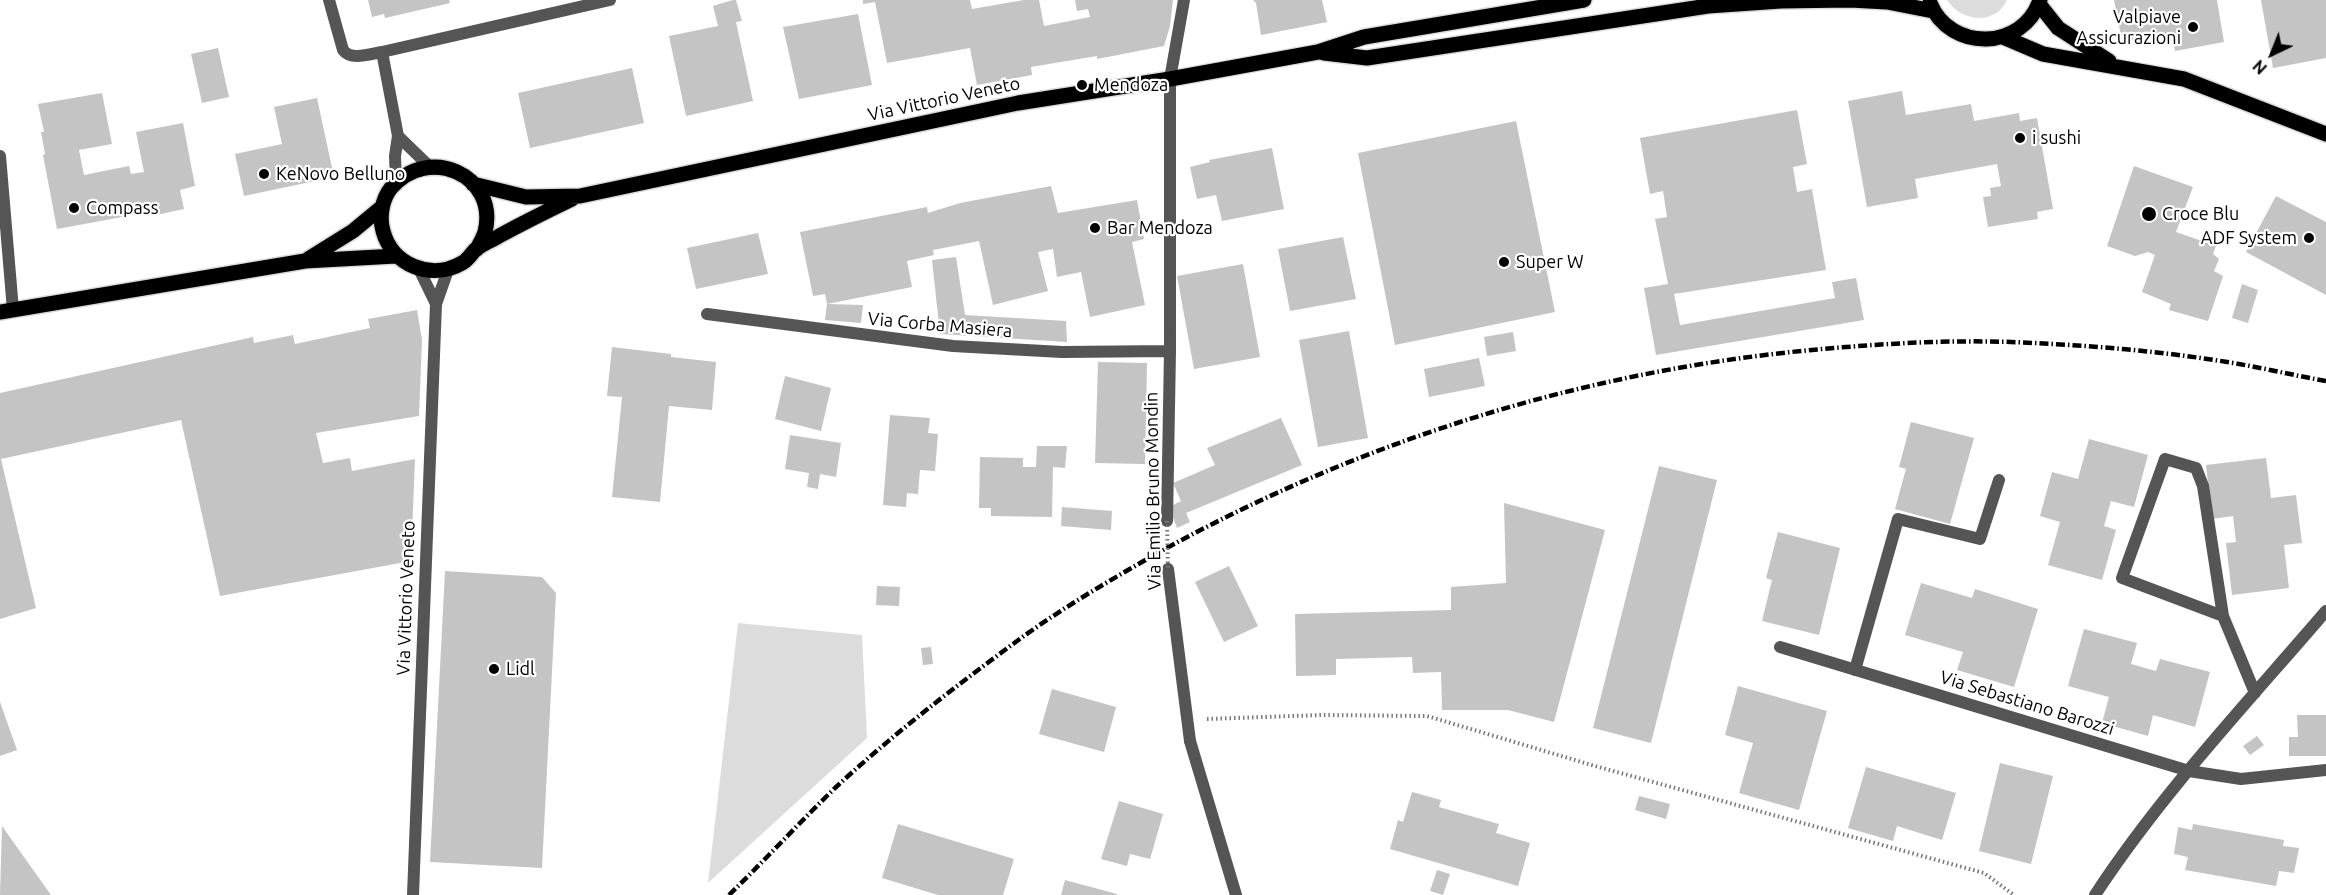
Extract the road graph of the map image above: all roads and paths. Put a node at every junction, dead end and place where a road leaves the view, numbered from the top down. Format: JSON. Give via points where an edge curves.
{"nodes":[{"id":1,"x":329,"y":0,"type":"edge"},
{"id":2,"x":610,"y":0,"type":"edge"},
{"id":3,"x":1184,"y":0,"type":"edge"},
{"id":4,"x":1584,"y":0,"type":"edge"},
{"id":5,"x":2039,"y":2,"type":"edge"},
{"id":6,"x":1931,"y":6,"type":"edge"},
{"id":7,"x":2003,"y":37,"type":"junction"},
{"id":8,"x":382,"y":52,"type":"junction"},
{"id":9,"x":1318,"y":52,"type":"junction"},
{"id":10,"x":2117,"y":65,"type":"junction"},
{"id":11,"x":1170,"y":79,"type":"junction"},
{"id":12,"x":2326,"y":134,"type":"edge"},
{"id":13,"x":398,"y":136,"type":"junction"},
{"id":14,"x":0,"y":156,"type":"edge"},
{"id":15,"x":429,"y":166,"type":"junction"},
{"id":16,"x":396,"y":183,"type":"junction"},
{"id":17,"x":473,"y":184,"type":"junction"},
{"id":18,"x":580,"y":196,"type":"junction"},
{"id":19,"x":382,"y":207,"type":"junction"},
{"id":20,"x":477,"y":249,"type":"junction"},
{"id":21,"x":396,"y":256,"type":"junction"},
{"id":22,"x":305,"y":261,"type":"junction"},
{"id":23,"x":419,"y":269,"type":"junction"},
{"id":24,"x":448,"y":270,"type":"junction"},
{"id":25,"x":436,"y":304,"type":"junction"},
{"id":26,"x":6,"y":311,"type":"edge"},
{"id":27,"x":707,"y":314,"type":"dead end"},
{"id":28,"x":1170,"y":351,"type":"junction"},
{"id":29,"x":1999,"y":480,"type":"dead end"},
{"id":30,"x":1167,"y":521,"type":"joint"},
{"id":31,"x":1168,"y":569,"type":"joint"},
{"id":32,"x":2326,"y":611,"type":"edge"},
{"id":33,"x":2223,"y":616,"type":"junction"},
{"id":34,"x":1780,"y":647,"type":"dead end"},
{"id":35,"x":1855,"y":670,"type":"junction"},
{"id":36,"x":2255,"y":693,"type":"junction"},
{"id":37,"x":1187,"y":720,"type":"junction"},
{"id":38,"x":2326,"y":770,"type":"edge"},
{"id":39,"x":2189,"y":771,"type":"junction"},
{"id":40,"x":413,"y":895,"type":"edge"},
{"id":41,"x":1236,"y":895,"type":"edge"},
{"id":42,"x":2014,"y":895,"type":"edge"},
{"id":43,"x":2095,"y":895,"type":"edge"}],
"edges":[{"from":1,"to":8,"type":"street","via":[[346,55]]},
{"from":2,"to":8,"type":"street"},
{"from":3,"to":11,"type":"street","name":"Via Emilio Bruno Mondin"},
{"from":4,"to":9,"type":"main road","name":"Via Vittorio Veneto","via":[[1364,38]]},
{"from":5,"to":7,"type":"main road","via":[[2018,30]]},
{"from":5,"to":10,"type":"main road","via":[[2058,28]]},
{"from":6,"to":7,"type":"main road","name":"Via Vittorio Veneto","via":[[1946,27],[1963,37]]},
{"from":6,"to":9,"type":"main road","name":"Via Vittorio Veneto","via":[[1850,0],[1760,2],[1708,6],[1367,58]]},
{"from":7,"to":10,"type":"main road","via":[[2043,54]]},
{"from":8,"to":13,"type":"street"},
{"from":9,"to":11,"type":"main road","name":"Via Vittorio Veneto"},
{"from":10,"to":12,"type":"main road","via":[[2184,79]]},
{"from":11,"to":18,"type":"main road","name":"Via Vittorio Veneto","via":[[1018,103]]},
{"from":11,"to":28,"type":"street","name":"Via Emilio Bruno Mondin"},
{"from":13,"to":15,"type":"street"},
{"from":13,"to":16,"type":"street"},
{"from":14,"to":26,"type":"street"},
{"from":15,"to":16,"type":"main road","via":[[413,170]]},
{"from":15,"to":17,"type":"main road","name":"Via Vittorio Veneto","via":[[453,170]]},
{"from":16,"to":19,"type":"main road"},
{"from":17,"to":18,"type":"main road","name":"Via Vittorio Veneto","via":[[526,197]]},
{"from":17,"to":20,"type":"main road","via":[[486,214],[485,232]]},
{"from":18,"to":20,"type":"main road","name":"Via Vittorio Veneto"},
{"from":19,"to":21,"type":"main road","via":[[386,241]]},
{"from":19,"to":22,"type":"main road"},
{"from":20,"to":24,"type":"main road","name":"Via Vittorio Veneto"},
{"from":21,"to":22,"type":"main road"},
{"from":21,"to":23,"type":"main road"},
{"from":22,"to":26,"type":"main road"},
{"from":23,"to":24,"type":"main road"},
{"from":23,"to":25,"type":"street"},
{"from":24,"to":25,"type":"street"},
{"from":25,"to":40,"type":"street","name":"Via Vittorio Veneto"},
{"from":27,"to":28,"type":"street","name":"Via Corba Masiera","via":[[953,346],[1062,352]]},
{"from":28,"to":30,"type":"street","name":"Via Emilio Bruno Mondin"},
{"from":29,"to":35,"type":"street","via":[[1980,538],[1898,519]]},
{"from":30,"to":31,"type":"path","name":"Via Emilio Bruno Mondin","bridge":true},
{"from":31,"to":37,"type":"street","name":"Via Emilio Bruno Mondin"},
{"from":32,"to":36,"type":"street"},
{"from":33,"to":33,"type":"street","via":[[2203,486],[2196,468],[2165,459],[2122,578]]},
{"from":33,"to":36,"type":"street"},
{"from":34,"to":35,"type":"street","name":"Via Sebastiano Barozzi"},
{"from":35,"to":39,"type":"street","name":"Via Sebastiano Barozzi"},
{"from":36,"to":39,"type":"street"},
{"from":37,"to":41,"type":"street","name":"Via Emilio Bruno Mondin"},
{"from":37,"to":42,"type":"path","via":[[1427,716],[1984,873]]},
{"from":38,"to":39,"type":"street","name":"Via Sebastiano Barozzi","via":[[2241,779]]},
{"from":39,"to":43,"type":"street"}]}
